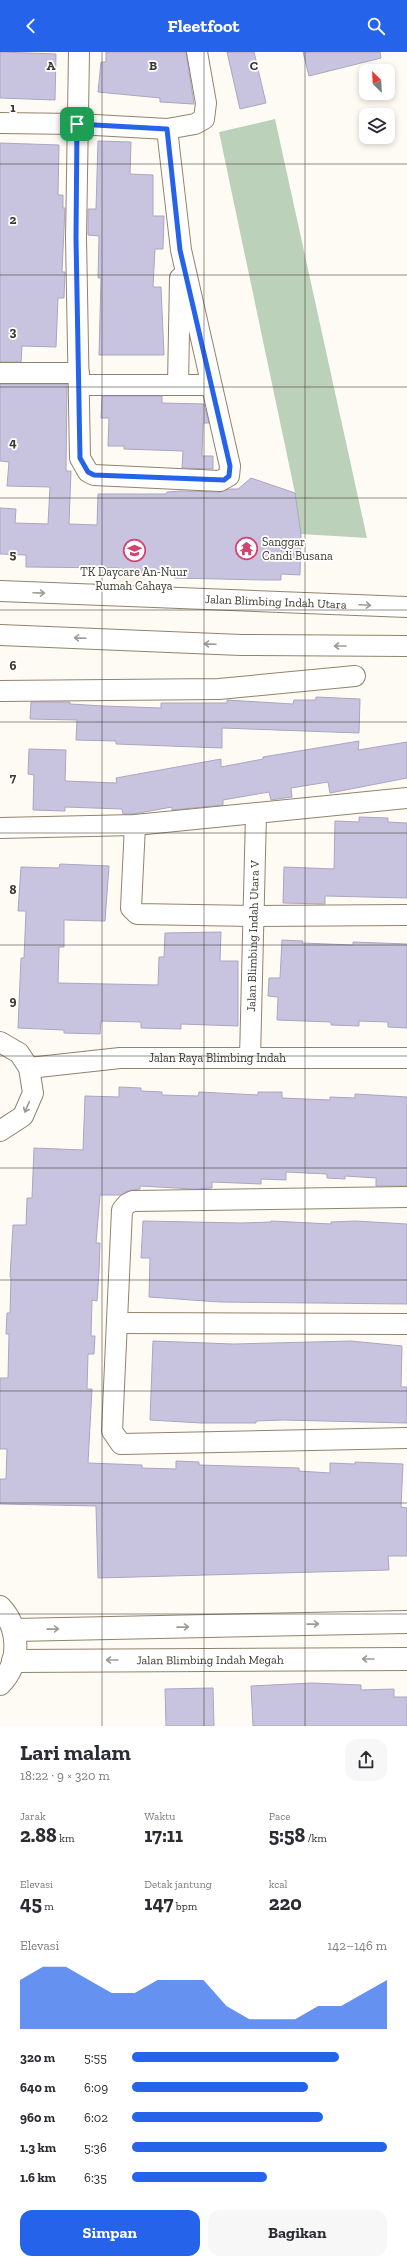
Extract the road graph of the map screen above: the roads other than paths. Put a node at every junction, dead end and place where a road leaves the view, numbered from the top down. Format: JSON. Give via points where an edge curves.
{"nodes":[{"id":1,"x":79,"y":52,"type":"edge"},
{"id":2,"x":197,"y":52,"type":"edge"},
{"id":3,"x":0,"y":124,"type":"edge"},
{"id":4,"x":77,"y":124,"type":"junction"},
{"id":5,"x":167,"y":129,"type":"junction"},
{"id":6,"x":180,"y":250,"type":"junction"},
{"id":7,"x":0,"y":373,"type":"edge"},
{"id":8,"x":79,"y":379,"type":"junction"},
{"id":9,"x":178,"y":384,"type":"junction"},
{"id":10,"x":211,"y":385,"type":"junction"},
{"id":11,"x":0,"y":591,"type":"edge"},
{"id":12,"x":407,"y":607,"type":"edge"},
{"id":13,"x":0,"y":635,"type":"edge"},
{"id":14,"x":407,"y":646,"type":"edge"},
{"id":15,"x":355,"y":676,"type":"dead end"},
{"id":16,"x":0,"y":692,"type":"edge"},
{"id":17,"x":407,"y":798,"type":"edge"},
{"id":18,"x":256,"y":814,"type":"junction"},
{"id":19,"x":134,"y":825,"type":"junction"},
{"id":20,"x":0,"y":828,"type":"edge"},
{"id":21,"x":407,"y":915,"type":"edge"},
{"id":22,"x":253,"y":916,"type":"junction"},
{"id":23,"x":0,"y":1042,"type":"edge"},
{"id":24,"x":250,"y":1058,"type":"junction"},
{"id":25,"x":407,"y":1058,"type":"edge"},
{"id":26,"x":30,"y":1068,"type":"junction"},
{"id":27,"x":0,"y":1131,"type":"edge"},
{"id":28,"x":407,"y":1197,"type":"edge"},
{"id":29,"x":118,"y":1323,"type":"junction"},
{"id":30,"x":407,"y":1324,"type":"edge"},
{"id":31,"x":407,"y":1438,"type":"edge"},
{"id":32,"x":0,"y":1607,"type":"edge"},
{"id":33,"x":407,"y":1622,"type":"edge"},
{"id":34,"x":14,"y":1630,"type":"junction"},
{"id":35,"x":407,"y":1658,"type":"edge"},
{"id":36,"x":13,"y":1661,"type":"junction"},
{"id":37,"x":0,"y":1684,"type":"edge"}],
"edges":[{"from":1,"to":4,"type":"street"},
{"from":2,"to":5,"type":"street","via":[[206,103],[204,119],[195,124]]},
{"from":3,"to":4,"type":"street"},
{"from":4,"to":5,"type":"street"},
{"from":4,"to":8,"type":"street"},
{"from":5,"to":6,"type":"street"},
{"from":6,"to":9,"type":"street"},
{"from":6,"to":10,"type":"street"},
{"from":7,"to":8,"type":"street"},
{"from":8,"to":9,"type":"street"},
{"from":8,"to":10,"type":"street","via":[[80,458],[88,472],[94,475],[220,481],[227,478],[230,470]]},
{"from":9,"to":10,"type":"street"},
{"from":11,"to":12,"type":"street","name":"Jalan Blimbing Indah Utara","one_way":true},
{"from":14,"to":13,"type":"street","one_way":true,"via":[[240,645]]},
{"from":15,"to":16,"type":"street","via":[[219,689]]},
{"from":17,"to":18,"type":"street"},
{"from":18,"to":19,"type":"street"},
{"from":18,"to":22,"type":"street","name":"Jalan Blimbing Indah Utara V"},
{"from":19,"to":20,"type":"street"},
{"from":19,"to":22,"type":"street","via":[[131,908],[136,914]]},
{"from":21,"to":22,"type":"street"},
{"from":22,"to":24,"type":"street","name":"Jalan Blimbing Indah Utara V"},
{"from":23,"to":26,"type":"street","via":[[20,1053]]},
{"from":24,"to":25,"type":"street","name":"Jalan Raya Blimbing Indah"},
{"from":24,"to":26,"type":"street","name":"Jalan Raya Blimbing Indah","via":[[120,1058]]},
{"from":26,"to":27,"type":"street","one_way":true,"via":[[33,1093],[23,1116]]},
{"from":28,"to":29,"type":"street","via":[[131,1202],[122,1210]]},
{"from":29,"to":30,"type":"street"},
{"from":29,"to":31,"type":"street","via":[[112,1431],[121,1444]]},
{"from":32,"to":34,"type":"street"},
{"from":34,"to":33,"type":"street","one_way":true},
{"from":34,"to":36,"type":"street","via":[[16,1648]]},
{"from":35,"to":36,"type":"street","name":"Jalan Blimbing Indah Megah","one_way":true},
{"from":36,"to":37,"type":"street"}]}
